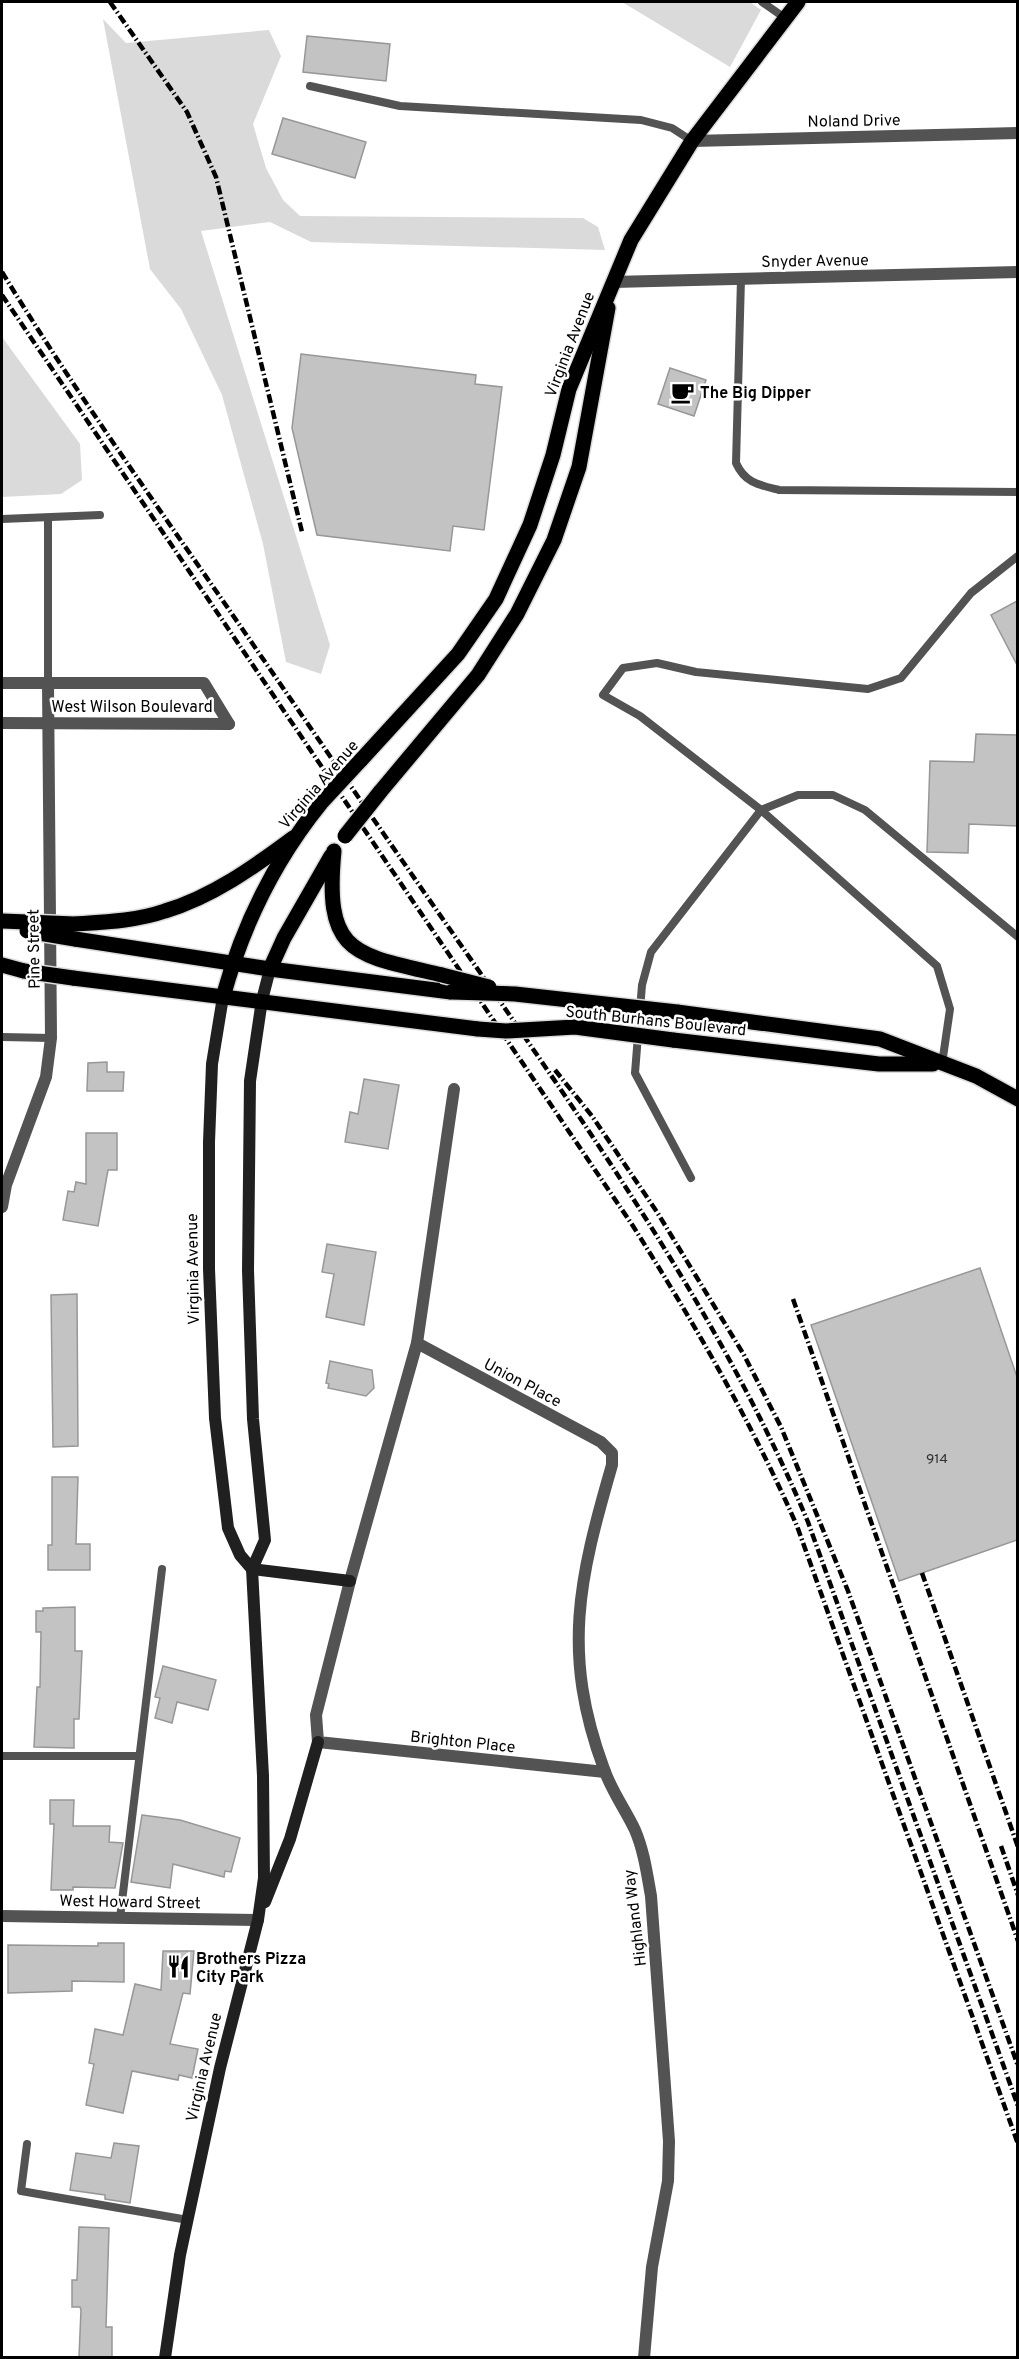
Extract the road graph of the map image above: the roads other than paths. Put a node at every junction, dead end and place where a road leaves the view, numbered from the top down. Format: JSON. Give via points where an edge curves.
{"nodes":[{"id":1,"x":762,"y":2,"type":"edge"},
{"id":2,"x":798,"y":2,"type":"edge"},
{"id":3,"x":785,"y":18,"type":"junction"},
{"id":4,"x":310,"y":86,"type":"dead end"},
{"id":5,"x":1017,"y":133,"type":"edge"},
{"id":6,"x":692,"y":141,"type":"junction"},
{"id":7,"x":1017,"y":272,"type":"edge"},
{"id":8,"x":741,"y":279,"type":"junction"},
{"id":9,"x":613,"y":282,"type":"junction"},
{"id":10,"x":1017,"y":492,"type":"edge"},
{"id":11,"x":100,"y":515,"type":"dead end"},
{"id":12,"x":48,"y":518,"type":"junction"},
{"id":13,"x":2,"y":519,"type":"edge"},
{"id":14,"x":1017,"y":556,"type":"edge"},
{"id":15,"x":2,"y":683,"type":"edge"},
{"id":16,"x":48,"y":683,"type":"junction"},
{"id":17,"x":2,"y":723,"type":"edge"},
{"id":18,"x":47,"y":723,"type":"junction"},
{"id":19,"x":761,"y":810,"type":"junction"},
{"id":20,"x":293,"y":838,"type":"junction"},
{"id":21,"x":334,"y":851,"type":"junction"},
{"id":22,"x":2,"y":922,"type":"edge"},
{"id":23,"x":75,"y":931,"type":"junction"},
{"id":24,"x":1017,"y":936,"type":"edge"},
{"id":25,"x":232,"y":962,"type":"junction"},
{"id":26,"x":2,"y":965,"type":"edge"},
{"id":27,"x":270,"y":969,"type":"junction"},
{"id":28,"x":515,"y":994,"type":"junction"},
{"id":29,"x":223,"y":997,"type":"junction"},
{"id":30,"x":262,"y":1000,"type":"junction"},
{"id":31,"x":2,"y":1037,"type":"edge"},
{"id":32,"x":51,"y":1038,"type":"junction"},
{"id":33,"x":942,"y":1064,"type":"junction"},
{"id":34,"x":454,"y":1089,"type":"dead end"},
{"id":35,"x":1017,"y":1099,"type":"edge"},
{"id":36,"x":691,"y":1178,"type":"dead end"},
{"id":37,"x":2,"y":1207,"type":"edge"},
{"id":38,"x":417,"y":1343,"type":"junction"},
{"id":39,"x":612,"y":1453,"type":"joint"},
{"id":40,"x":162,"y":1569,"type":"dead end"},
{"id":41,"x":252,"y":1569,"type":"junction"},
{"id":42,"x":350,"y":1581,"type":"junction"},
{"id":43,"x":318,"y":1742,"type":"junction"},
{"id":44,"x":2,"y":1756,"type":"edge"},
{"id":45,"x":138,"y":1756,"type":"junction"},
{"id":46,"x":605,"y":1772,"type":"junction"},
{"id":47,"x":2,"y":1916,"type":"edge"},
{"id":48,"x":120,"y":1917,"type":"junction"},
{"id":49,"x":258,"y":1920,"type":"junction"},
{"id":50,"x":27,"y":2144,"type":"dead end"},
{"id":51,"x":188,"y":2220,"type":"junction"},
{"id":52,"x":165,"y":2358,"type":"edge"},
{"id":53,"x":644,"y":2358,"type":"edge"}],
"edges":[{"from":1,"to":3,"type":"lane"},
{"from":2,"to":3,"type":"main road","name":"Virginia Avenue"},
{"from":3,"to":6,"type":"main road","name":"Virginia Avenue"},
{"from":4,"to":6,"type":"lane","via":[[400,106],[641,120],[672,128]]},
{"from":5,"to":6,"type":"street","name":"Noland Drive"},
{"from":6,"to":9,"type":"main road","name":"Virginia Avenue","via":[[653,201]]},
{"from":7,"to":8,"type":"street","name":"Snyder Avenue"},
{"from":8,"to":9,"type":"street","name":"Snyder Avenue"},
{"from":8,"to":10,"type":"lane","via":[[736,463],[742,476],[754,484],[779,490]]},
{"from":9,"to":20,"type":"main road","name":"Virginia Avenue","bridge":true,"via":[[568,389],[553,455],[530,525],[496,599],[458,654],[321,802]]},
{"from":9,"to":21,"type":"main road","name":"Virginia Avenue","bridge":true,"via":[[579,467],[554,540],[517,614],[478,675]]},
{"from":11,"to":12,"type":"lane"},
{"from":12,"to":13,"type":"lane"},
{"from":12,"to":16,"type":"lane"},
{"from":14,"to":19,"type":"lane","via":[[971,593],[901,678],[868,689],[696,672],[657,663],[623,668],[603,695],[640,716]]},
{"from":15,"to":16,"type":"street","name":"West Wilson Boulevard"},
{"from":16,"to":18,"type":"street","name":"Pine Street"},
{"from":16,"to":18,"type":"street","name":"West Wilson Boulevard","via":[[204,683],[229,724]]},
{"from":17,"to":18,"type":"street","name":"West Wilson Boulevard"},
{"from":18,"to":32,"type":"street","name":"Pine Street"},
{"from":19,"to":24,"type":"lane","via":[[798,795],[833,795],[865,810]]},
{"from":19,"to":33,"type":"lane","via":[[937,966],[950,1009]]},
{"from":19,"to":36,"type":"lane","via":[[651,952],[642,985],[635,1073]]},
{"from":20,"to":23,"type":"main road","via":[[250,870],[204,895],[166,911]]},
{"from":20,"to":25,"type":"main road","name":"Virginia Avenue","via":[[268,878]]},
{"from":21,"to":27,"type":"main road","name":"Virginia Avenue"},
{"from":21,"to":28,"type":"main road","bridge":true,"via":[[330,892],[345,939],[357,951],[371,959]]},
{"from":22,"to":23,"type":"main road","bridge":true},
{"from":23,"to":25,"type":"main road"},
{"from":25,"to":27,"type":"main road"},
{"from":25,"to":29,"type":"main road","name":"Virginia Avenue"},
{"from":26,"to":29,"type":"main road","bridge":true},
{"from":27,"to":28,"type":"main road","name":"South Burhans Boulevard","bridge":true,"via":[[451,992]]},
{"from":27,"to":30,"type":"main road","name":"Virginia Avenue"},
{"from":28,"to":33,"type":"main road","name":"South Burhans Boulevard","bridge":true,"via":[[880,1039]]},
{"from":29,"to":30,"type":"main road","name":"South Burhans Boulevard"},
{"from":29,"to":41,"type":"main road","name":"Virginia Avenue","via":[[212,1064],[209,1142],[215,1418],[228,1528],[240,1555]]},
{"from":30,"to":33,"type":"main road","name":"South Burhans Boulevard","bridge":true,"via":[[478,1029],[575,1027],[879,1064]]},
{"from":30,"to":41,"type":"main road","name":"Virginia Avenue","via":[[250,1081],[248,1270],[253,1419],[265,1540]]},
{"from":31,"to":32,"type":"lane"},
{"from":32,"to":37,"type":"street","name":"Pine Street","via":[[45,1077],[6,1185]]},
{"from":33,"to":35,"type":"main road","name":"South Burhans Boulevard","via":[[976,1076]]},
{"from":34,"to":38,"type":"street"},
{"from":38,"to":39,"type":"street","name":"Union Place","via":[[601,1442]]},
{"from":38,"to":42,"type":"street"},
{"from":39,"to":46,"type":"street","name":"Highland Way","via":[[583,1576],[578,1644],[591,1734]]},
{"from":40,"to":45,"type":"lane"},
{"from":41,"to":42,"type":"main road"},
{"from":41,"to":49,"type":"main road","name":"Virginia Avenue","via":[[264,1829],[264,1878]]},
{"from":42,"to":43,"type":"street","via":[[316,1715]]},
{"from":43,"to":46,"type":"street","name":"Brighton Place"},
{"from":43,"to":49,"type":"main road","via":[[290,1839]]},
{"from":44,"to":45,"type":"lane"},
{"from":45,"to":48,"type":"lane"},
{"from":46,"to":53,"type":"street","name":"Highland Way","via":[[635,1831],[645,1864],[668,2106],[668,2181],[652,2266]]},
{"from":47,"to":48,"type":"street","name":"West Howard Street"},
{"from":48,"to":49,"type":"street","name":"West Howard Street"},
{"from":49,"to":51,"type":"main road","name":"Virginia Avenue","via":[[220,2068]]},
{"from":50,"to":51,"type":"lane","via":[[21,2191]]},
{"from":51,"to":52,"type":"main road","name":"Virginia Avenue"}]}
